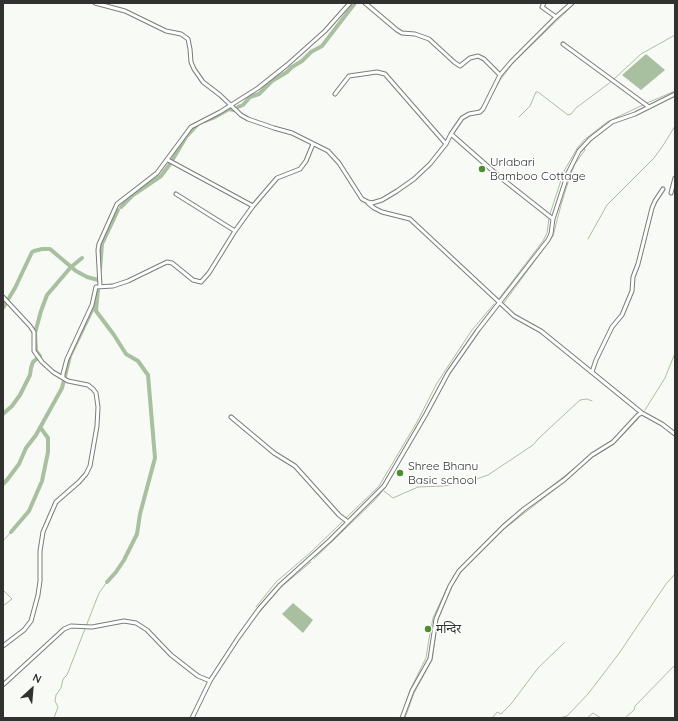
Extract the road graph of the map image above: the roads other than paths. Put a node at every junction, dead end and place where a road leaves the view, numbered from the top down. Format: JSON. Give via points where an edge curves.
{"nodes":[{"id":1,"x":95,"y":3,"type":"edge"},
{"id":2,"x":350,"y":3,"type":"edge"},
{"id":3,"x":365,"y":3,"type":"edge"},
{"id":4,"x":544,"y":3,"type":"edge"},
{"id":5,"x":572,"y":3,"type":"edge"},
{"id":6,"x":556,"y":17,"type":"junction"},
{"id":7,"x":563,"y":44,"type":"dead end"},
{"id":8,"x":500,"y":75,"type":"junction"},
{"id":9,"x":335,"y":94,"type":"dead end"},
{"id":10,"x":675,"y":94,"type":"edge"},
{"id":11,"x":230,"y":105,"type":"junction"},
{"id":12,"x":649,"y":107,"type":"junction"},
{"id":13,"x":451,"y":134,"type":"junction"},
{"id":14,"x":315,"y":144,"type":"junction"},
{"id":15,"x":446,"y":144,"type":"junction"},
{"id":16,"x":168,"y":160,"type":"junction"},
{"id":17,"x":675,"y":178,"type":"edge"},
{"id":18,"x":663,"y":189,"type":"dead end"},
{"id":19,"x":671,"y":193,"type":"dead end"},
{"id":20,"x":176,"y":194,"type":"dead end"},
{"id":21,"x":368,"y":202,"type":"junction"},
{"id":22,"x":253,"y":206,"type":"junction"},
{"id":23,"x":553,"y":219,"type":"junction"},
{"id":24,"x":235,"y":231,"type":"junction"},
{"id":25,"x":100,"y":286,"type":"junction"},
{"id":26,"x":3,"y":297,"type":"edge"},
{"id":27,"x":499,"y":302,"type":"junction"},
{"id":28,"x":592,"y":372,"type":"junction"},
{"id":29,"x":63,"y":376,"type":"junction"},
{"id":30,"x":642,"y":413,"type":"junction"},
{"id":31,"x":231,"y":417,"type":"dead end"},
{"id":32,"x":675,"y":434,"type":"edge"},
{"id":33,"x":348,"y":522,"type":"junction"},
{"id":34,"x":3,"y":646,"type":"edge"},
{"id":35,"x":210,"y":681,"type":"junction"},
{"id":36,"x":3,"y":685,"type":"edge"},
{"id":37,"x":192,"y":718,"type":"edge"},
{"id":38,"x":402,"y":718,"type":"edge"}],
"edges":[{"from":1,"to":11,"type":"street","via":[[124,11],[188,39],[194,69],[204,82]]},
{"from":2,"to":11,"type":"street","via":[[307,48],[258,88]]},
{"from":3,"to":8,"type":"street","via":[[402,33],[416,34],[429,39],[460,66],[470,58],[478,56]]},
{"from":4,"to":6,"type":"street","via":[[542,6]]},
{"from":5,"to":6,"type":"street"},
{"from":6,"to":8,"type":"street"},
{"from":7,"to":12,"type":"street"},
{"from":8,"to":13,"type":"street","via":[[480,112],[465,116]]},
{"from":9,"to":15,"type":"street","via":[[348,76],[377,72],[386,74]]},
{"from":10,"to":12,"type":"street"},
{"from":11,"to":14,"type":"street","via":[[248,119],[292,133]]},
{"from":11,"to":16,"type":"street","via":[[191,127]]},
{"from":12,"to":23,"type":"street","via":[[612,122],[579,150],[568,173]]},
{"from":13,"to":15,"type":"street"},
{"from":13,"to":23,"type":"street"},
{"from":14,"to":21,"type":"street","via":[[323,147],[340,163],[359,195]]},
{"from":14,"to":22,"type":"street","via":[[300,169],[277,178]]},
{"from":15,"to":21,"type":"street","via":[[414,179],[382,200]]},
{"from":16,"to":22,"type":"street"},
{"from":16,"to":25,"type":"street","via":[[157,173],[117,204],[99,244]]},
{"from":17,"to":19,"type":"street"},
{"from":18,"to":28,"type":"street","via":[[652,208],[633,277],[632,291]]},
{"from":20,"to":24,"type":"street"},
{"from":21,"to":27,"type":"street","via":[[382,212],[410,219]]},
{"from":22,"to":24,"type":"street"},
{"from":23,"to":27,"type":"street","via":[[548,240]]},
{"from":24,"to":25,"type":"street","via":[[201,282],[193,280],[172,263],[167,262],[118,284]]},
{"from":25,"to":29,"type":"street","via":[[95,288],[92,306],[70,351]]},
{"from":26,"to":29,"type":"street","via":[[34,332],[34,351],[40,360],[50,370]]},
{"from":27,"to":28,"type":"street","via":[[514,316],[541,332]]},
{"from":27,"to":33,"type":"street","via":[[448,373],[384,486]]},
{"from":28,"to":30,"type":"street"},
{"from":29,"to":34,"type":"street","via":[[68,381],[88,385],[96,393],[97,426],[90,466],[79,482],[56,502],[43,532],[38,595],[31,621],[24,630]]},
{"from":30,"to":32,"type":"street"},
{"from":30,"to":38,"type":"street","via":[[613,442],[592,455],[503,527],[459,571],[436,619],[430,659],[412,692]]},
{"from":31,"to":33,"type":"street","via":[[274,453],[295,466]]},
{"from":33,"to":35,"type":"street","via":[[280,585],[259,609]]},
{"from":35,"to":36,"type":"street","via":[[198,676],[170,655],[147,630],[136,623],[124,621],[92,627],[71,626],[64,629]]},
{"from":35,"to":37,"type":"street"}]}
